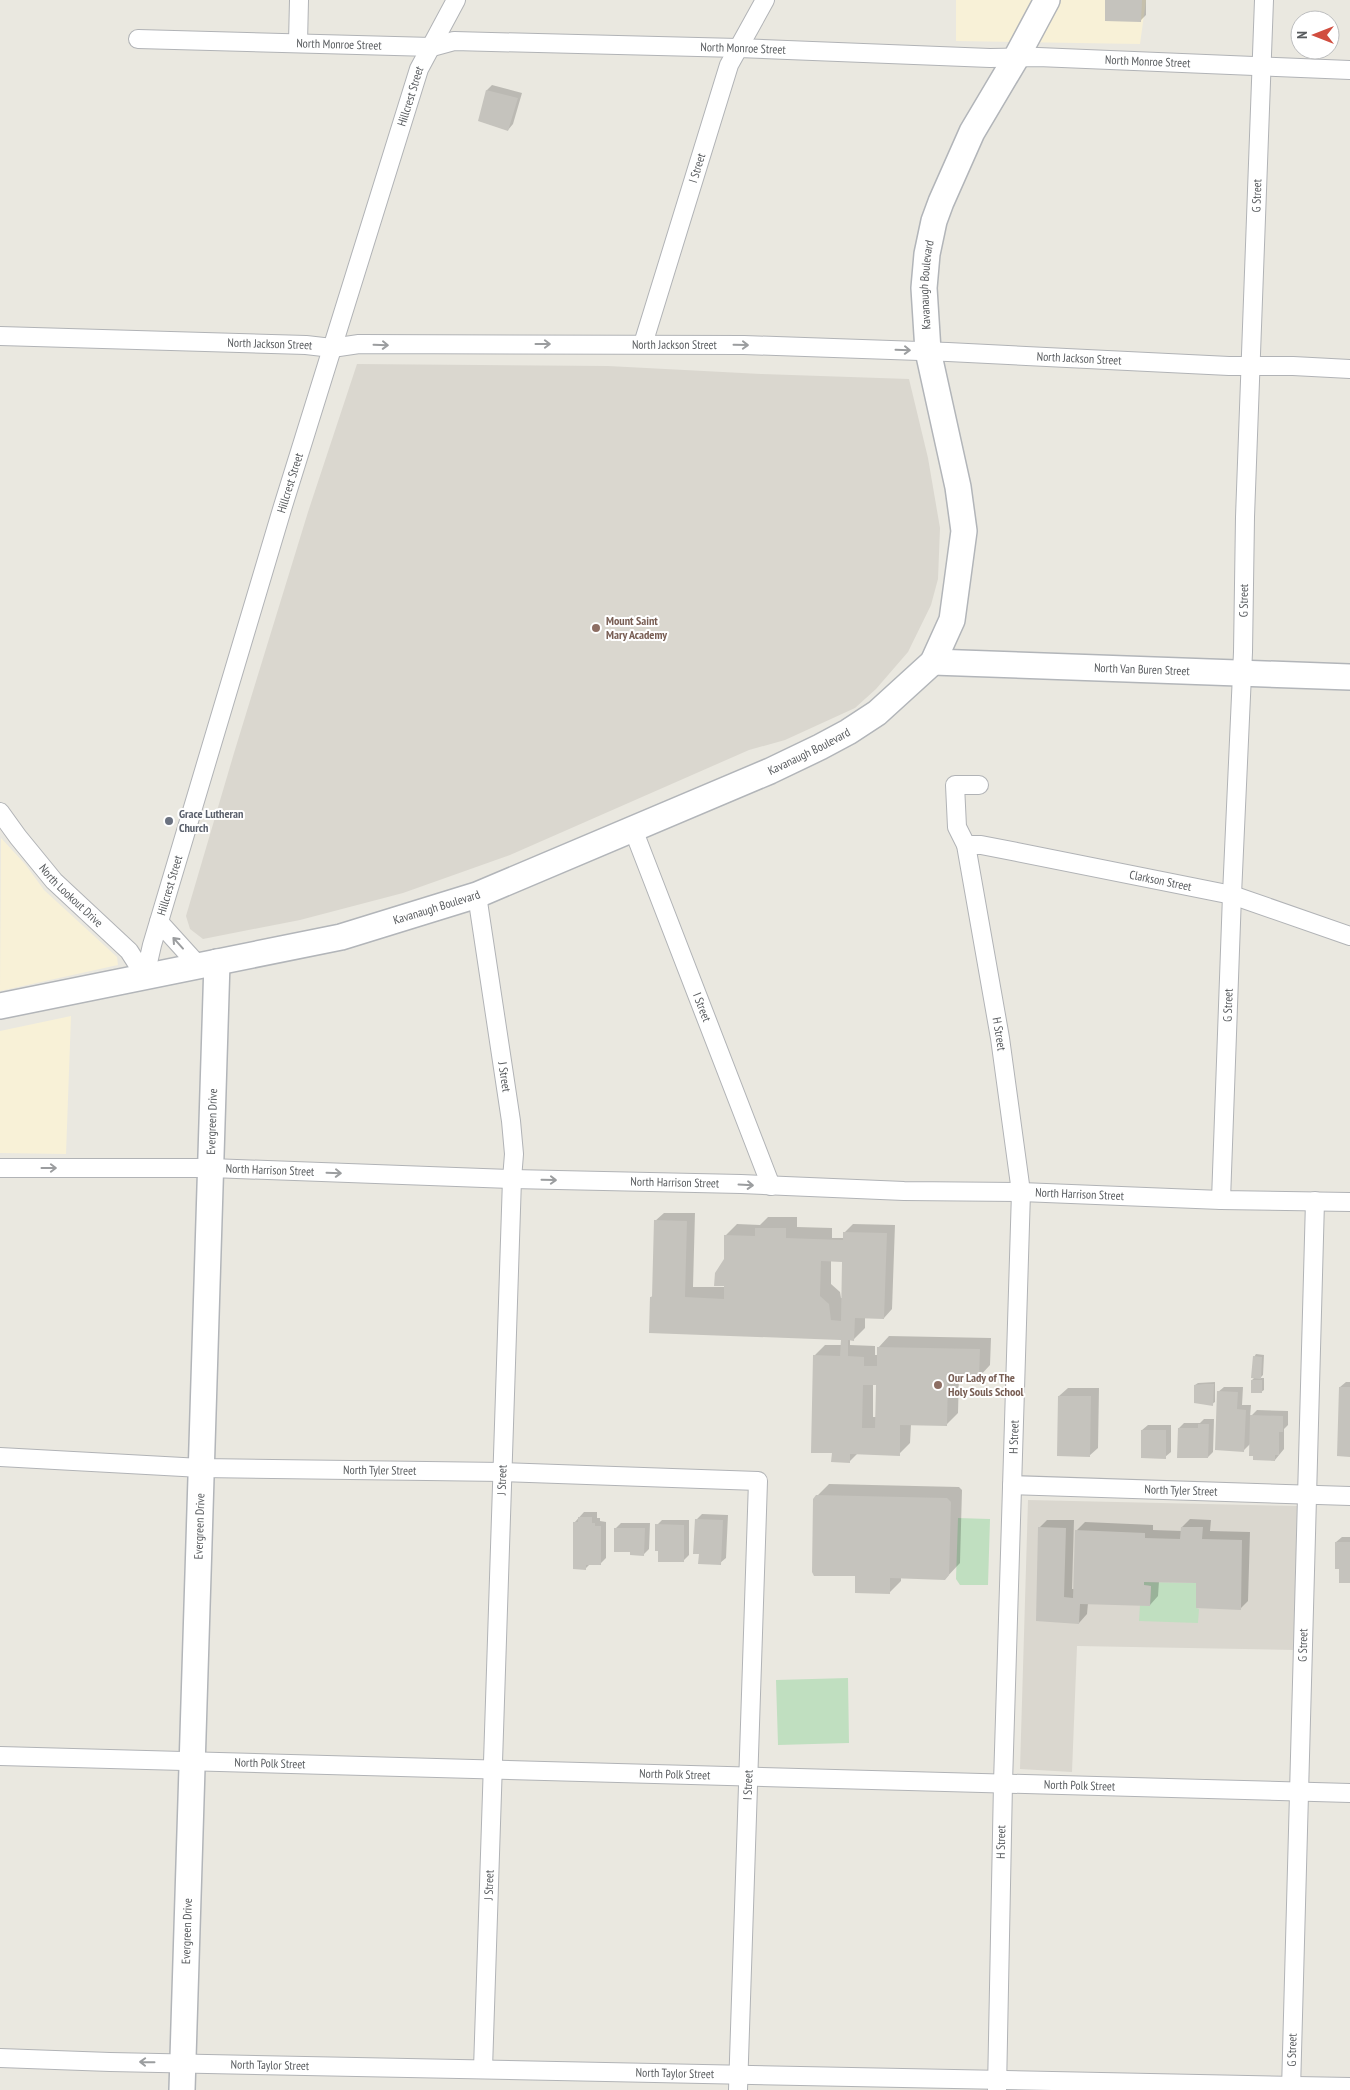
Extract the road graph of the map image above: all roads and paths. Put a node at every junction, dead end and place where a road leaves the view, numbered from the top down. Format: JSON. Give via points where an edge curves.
{"nodes":[{"id":1,"x":299,"y":0,"type":"edge"},
{"id":2,"x":456,"y":0,"type":"edge"},
{"id":3,"x":765,"y":0,"type":"edge"},
{"id":4,"x":1047,"y":0,"type":"edge"},
{"id":5,"x":1264,"y":0,"type":"edge"},
{"id":6,"x":138,"y":39,"type":"dead end"},
{"id":7,"x":298,"y":43,"type":"junction"},
{"id":8,"x":432,"y":47,"type":"junction"},
{"id":9,"x":738,"y":48,"type":"junction"},
{"id":10,"x":1016,"y":58,"type":"junction"},
{"id":11,"x":1261,"y":68,"type":"junction"},
{"id":12,"x":1350,"y":70,"type":"edge"},
{"id":13,"x":0,"y":336,"type":"edge"},
{"id":14,"x":644,"y":344,"type":"junction"},
{"id":15,"x":332,"y":348,"type":"junction"},
{"id":16,"x":928,"y":351,"type":"junction"},
{"id":17,"x":1251,"y":367,"type":"junction"},
{"id":18,"x":1350,"y":369,"type":"edge"},
{"id":19,"x":933,"y":662,"type":"junction"},
{"id":20,"x":1241,"y":672,"type":"junction"},
{"id":21,"x":1350,"y":677,"type":"edge"},
{"id":22,"x":979,"y":785,"type":"dead end"},
{"id":23,"x":0,"y":812,"type":"edge"},
{"id":24,"x":633,"y":829,"type":"junction"},
{"id":25,"x":966,"y":845,"type":"junction"},
{"id":26,"x":476,"y":895,"type":"junction"},
{"id":27,"x":1232,"y":895,"type":"junction"},
{"id":28,"x":159,"y":922,"type":"junction"},
{"id":29,"x":1350,"y":936,"type":"edge"},
{"id":30,"x":208,"y":963,"type":"junction"},
{"id":31,"x":145,"y":976,"type":"junction"},
{"id":32,"x":0,"y":1006,"type":"edge"},
{"id":33,"x":0,"y":1168,"type":"edge"},
{"id":34,"x":211,"y":1168,"type":"junction"},
{"id":35,"x":512,"y":1179,"type":"junction"},
{"id":36,"x":771,"y":1186,"type":"junction"},
{"id":37,"x":1021,"y":1192,"type":"junction"},
{"id":38,"x":1221,"y":1200,"type":"junction"},
{"id":39,"x":1315,"y":1201,"type":"junction"},
{"id":40,"x":1350,"y":1202,"type":"edge"},
{"id":41,"x":0,"y":1457,"type":"edge"},
{"id":42,"x":201,"y":1468,"type":"junction"},
{"id":43,"x":503,"y":1472,"type":"junction"},
{"id":44,"x":758,"y":1481,"type":"joint"},
{"id":45,"x":1012,"y":1485,"type":"junction"},
{"id":46,"x":1307,"y":1495,"type":"junction"},
{"id":47,"x":1350,"y":1496,"type":"edge"},
{"id":48,"x":0,"y":1756,"type":"edge"},
{"id":49,"x":192,"y":1761,"type":"junction"},
{"id":50,"x":492,"y":1770,"type":"junction"},
{"id":51,"x":749,"y":1776,"type":"junction"},
{"id":52,"x":1003,"y":1783,"type":"junction"},
{"id":53,"x":1299,"y":1791,"type":"junction"},
{"id":54,"x":1350,"y":1792,"type":"edge"},
{"id":55,"x":0,"y":2058,"type":"edge"},
{"id":56,"x":183,"y":2062,"type":"junction"},
{"id":57,"x":483,"y":2069,"type":"junction"},
{"id":58,"x":738,"y":2082,"type":"edge"},
{"id":59,"x":997,"y":2085,"type":"edge"},
{"id":60,"x":1350,"y":2087,"type":"edge"},
{"id":61,"x":1291,"y":2088,"type":"edge"},
{"id":62,"x":182,"y":2090,"type":"edge"}],
"edges":[{"from":1,"to":7,"type":"street"},
{"from":2,"to":8,"type":"street","name":"Hillcrest Street"},
{"from":3,"to":9,"type":"street","name":"I Street"},
{"from":4,"to":10,"type":"street","name":"Kavanaugh Boulevard"},
{"from":5,"to":11,"type":"street","name":"G Street"},
{"from":6,"to":7,"type":"street","name":"North Monroe Street"},
{"from":7,"to":8,"type":"street","name":"North Monroe Street"},
{"from":8,"to":9,"type":"street","name":"North Monroe Street","via":[[454,41]]},
{"from":8,"to":15,"type":"street","name":"Hillcrest Street","via":[[419,69]]},
{"from":9,"to":10,"type":"street","name":"North Monroe Street"},
{"from":9,"to":14,"type":"street","name":"I Street","via":[[729,65]]},
{"from":10,"to":11,"type":"street","name":"North Monroe Street"},
{"from":10,"to":16,"type":"street","name":"Kavanaugh Boulevard","via":[[972,132],[934,221],[924,288]]},
{"from":11,"to":12,"type":"street","name":"North Monroe Street"},
{"from":11,"to":17,"type":"street","name":"G Street"},
{"from":13,"to":15,"type":"street","name":"North Jackson Street"},
{"from":15,"to":14,"type":"street","name":"North Jackson Street","one_way":true,"via":[[359,344]]},
{"from":14,"to":16,"type":"street","name":"North Jackson Street","one_way":true},
{"from":15,"to":28,"type":"street","name":"Hillcrest Street"},
{"from":16,"to":17,"type":"street","name":"North Jackson Street"},
{"from":16,"to":19,"type":"street","name":"Kavanaugh Boulevard","via":[[958,487],[964,531],[952,620]]},
{"from":17,"to":18,"type":"street","name":"North Jackson Street"},
{"from":17,"to":20,"type":"street","name":"G Street"},
{"from":19,"to":20,"type":"street","name":"North Van Buren Street"},
{"from":19,"to":24,"type":"street","name":"Kavanaugh Boulevard","via":[[877,713],[848,732],[770,770]]},
{"from":20,"to":21,"type":"street","name":"North Van Buren Street"},
{"from":20,"to":27,"type":"street","name":"G Street"},
{"from":22,"to":25,"type":"street","name":"H Street","via":[[955,784],[957,827]]},
{"from":23,"to":31,"type":"street","name":"North Lookout Drive","via":[[54,881],[129,952]]},
{"from":24,"to":26,"type":"street","name":"Kavanaugh Boulevard"},
{"from":24,"to":36,"type":"street","name":"I Street"},
{"from":25,"to":27,"type":"street","name":"Clarkson Street","via":[[981,845]]},
{"from":25,"to":37,"type":"street","name":"H Street","via":[[1000,1038]]},
{"from":26,"to":30,"type":"street","name":"Kavanaugh Boulevard","via":[[341,936]]},
{"from":26,"to":35,"type":"street","name":"J Street","via":[[511,1122]]},
{"from":27,"to":29,"type":"street","name":"Clarkson Street"},
{"from":27,"to":38,"type":"street","name":"G Street"},
{"from":30,"to":28,"type":"street","one_way":true},
{"from":28,"to":31,"type":"street","name":"Hillcrest Street"},
{"from":30,"to":31,"type":"street","name":"Kavanaugh Boulevard"},
{"from":30,"to":34,"type":"street","name":"Evergreen Drive"},
{"from":31,"to":32,"type":"street","name":"Kavanaugh Boulevard"},
{"from":33,"to":34,"type":"street","name":"North Harrison Street","one_way":true},
{"from":34,"to":35,"type":"street","name":"North Harrison Street","one_way":true},
{"from":34,"to":42,"type":"street","name":"Evergreen Drive"},
{"from":35,"to":36,"type":"street","name":"North Harrison Street","one_way":true},
{"from":35,"to":43,"type":"street","name":"J Street"},
{"from":36,"to":37,"type":"street","name":"North Harrison Street"},
{"from":37,"to":38,"type":"street","name":"North Harrison Street"},
{"from":37,"to":45,"type":"street","name":"H Street"},
{"from":38,"to":39,"type":"street","name":"North Harrison Street"},
{"from":39,"to":40,"type":"street","name":"North Harrison Street"},
{"from":39,"to":46,"type":"street","name":"G Street"},
{"from":41,"to":42,"type":"street","name":"North Tyler Street"},
{"from":42,"to":43,"type":"street","name":"North Tyler Street"},
{"from":42,"to":49,"type":"street","name":"Evergreen Drive"},
{"from":43,"to":44,"type":"street","name":"North Tyler Street"},
{"from":43,"to":50,"type":"street","name":"J Street"},
{"from":44,"to":51,"type":"street","name":"I Street"},
{"from":45,"to":46,"type":"street","name":"North Tyler Street"},
{"from":45,"to":52,"type":"street","name":"H Street"},
{"from":46,"to":47,"type":"street","name":"North Tyler Street"},
{"from":46,"to":53,"type":"street","name":"G Street"},
{"from":48,"to":49,"type":"street","name":"North Polk Street"},
{"from":49,"to":50,"type":"street","name":"North Polk Street"},
{"from":49,"to":56,"type":"street","name":"Evergreen Drive"},
{"from":50,"to":51,"type":"street","name":"North Polk Street"},
{"from":50,"to":57,"type":"street","name":"J Street"},
{"from":51,"to":52,"type":"street","name":"North Polk Street"},
{"from":51,"to":58,"type":"street","name":"I Street"},
{"from":52,"to":53,"type":"street","name":"North Polk Street"},
{"from":52,"to":59,"type":"street","name":"H Street"},
{"from":53,"to":54,"type":"street","name":"North Polk Street"},
{"from":53,"to":61,"type":"street","name":"G Street"},
{"from":56,"to":55,"type":"street","name":"North Taylor Street","one_way":true},
{"from":56,"to":57,"type":"street","name":"North Taylor Street"},
{"from":56,"to":62,"type":"street","name":"Evergreen Drive"},
{"from":57,"to":58,"type":"street","name":"North Taylor Street"},
{"from":58,"to":59,"type":"street","name":"North Taylor Street"},
{"from":59,"to":61,"type":"street","name":"North Taylor Street"},
{"from":60,"to":61,"type":"street","name":"North Taylor Street"}]}
